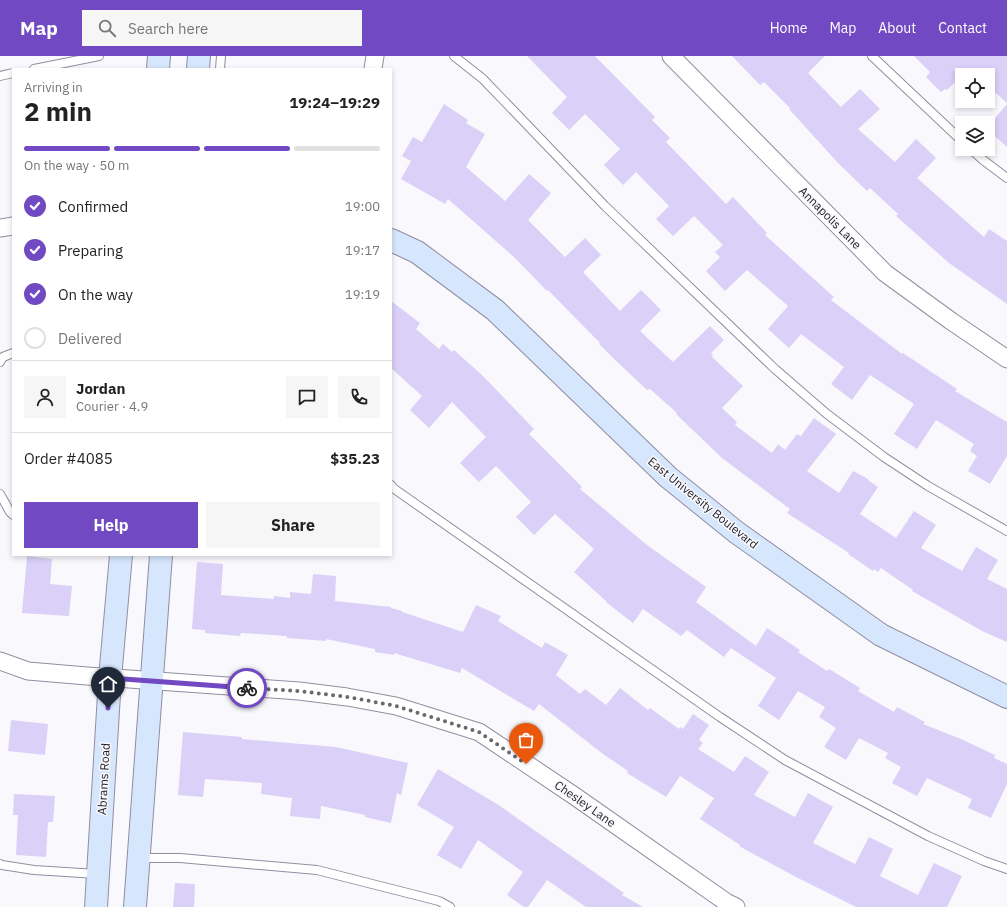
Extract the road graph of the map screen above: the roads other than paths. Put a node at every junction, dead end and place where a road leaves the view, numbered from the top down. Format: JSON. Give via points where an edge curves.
{"nodes":[{"id":1,"x":100,"y":56,"type":"edge"},
{"id":2,"x":159,"y":56,"type":"edge"},
{"id":3,"x":199,"y":56,"type":"edge"},
{"id":4,"x":221,"y":56,"type":"edge"},
{"id":5,"x":375,"y":56,"type":"edge"},
{"id":6,"x":454,"y":56,"type":"edge"},
{"id":7,"x":671,"y":56,"type":"edge"},
{"id":8,"x":872,"y":56,"type":"edge"},
{"id":9,"x":39,"y":68,"type":"edge"},
{"id":10,"x":158,"y":68,"type":"edge"},
{"id":11,"x":198,"y":68,"type":"edge"},
{"id":12,"x":220,"y":68,"type":"edge"},
{"id":13,"x":373,"y":68,"type":"edge"},
{"id":14,"x":12,"y":73,"type":"edge"},
{"id":15,"x":0,"y":76,"type":"edge"},
{"id":16,"x":955,"y":134,"type":"edge"},
{"id":17,"x":979,"y":156,"type":"edge"},
{"id":18,"x":1007,"y":178,"type":"edge"},
{"id":19,"x":12,"y":226,"type":"edge"},
{"id":20,"x":0,"y":228,"type":"edge"},
{"id":21,"x":392,"y":240,"type":"edge"},
{"id":22,"x":12,"y":353,"type":"edge"},
{"id":23,"x":1007,"y":358,"type":"edge"},
{"id":24,"x":0,"y":362,"type":"edge"},
{"id":25,"x":392,"y":488,"type":"edge"},
{"id":26,"x":0,"y":494,"type":"edge"},
{"id":27,"x":12,"y":514,"type":"edge"},
{"id":28,"x":1007,"y":531,"type":"edge"},
{"id":29,"x":121,"y":556,"type":"edge"},
{"id":30,"x":162,"y":556,"type":"edge"},
{"id":31,"x":0,"y":661,"type":"edge"},
{"id":32,"x":110,"y":678,"type":"junction"},
{"id":33,"x":152,"y":681,"type":"junction"},
{"id":34,"x":1007,"y":697,"type":"edge"},
{"id":35,"x":139,"y":858,"type":"junction"},
{"id":36,"x":0,"y":864,"type":"edge"},
{"id":37,"x":1007,"y":869,"type":"edge"},
{"id":38,"x":98,"y":874,"type":"junction"},
{"id":39,"x":96,"y":907,"type":"edge"},
{"id":40,"x":135,"y":907,"type":"edge"},
{"id":41,"x":450,"y":907,"type":"edge"},
{"id":42,"x":736,"y":907,"type":"edge"}],
"edges":[{"from":1,"to":9,"type":"lane"},
{"from":2,"to":10,"type":"street"},
{"from":3,"to":11,"type":"street"},
{"from":4,"to":12,"type":"lane"},
{"from":5,"to":13,"type":"street"},
{"from":6,"to":28,"type":"lane","via":[[483,79],[606,206],[775,369],[821,409],[884,457],[928,486]]},
{"from":7,"to":23,"type":"street","name":"Annapolis Lane","via":[[885,273]]},
{"from":8,"to":16,"type":"lane"},
{"from":14,"to":15,"type":"lane"},
{"from":17,"to":18,"type":"lane"},
{"from":19,"to":20,"type":"street"},
{"from":21,"to":34,"type":"street","name":"East University Boulevard","via":[[417,252],[495,310],[668,477],[736,532],[881,635]]},
{"from":22,"to":24,"type":"lane","via":[[3,357]]},
{"from":25,"to":37,"type":"lane","via":[[785,760],[928,836]]},
{"from":26,"to":27,"type":"lane"},
{"from":29,"to":32,"type":"street","name":"Abrams Road"},
{"from":30,"to":33,"type":"street"},
{"from":31,"to":32,"type":"street","name":"Chesley Lane","via":[[28,671]]},
{"from":32,"to":33,"type":"street","name":"Chesley Lane"},
{"from":32,"to":38,"type":"street","name":"Abrams Road"},
{"from":33,"to":35,"type":"street"},
{"from":33,"to":42,"type":"street","name":"Chesley Lane","via":[[348,697],[396,706],[479,732]]},
{"from":35,"to":40,"type":"street"},
{"from":35,"to":41,"type":"lane","via":[[180,858],[317,870],[439,901]]},
{"from":36,"to":38,"type":"lane","via":[[34,870]]},
{"from":38,"to":39,"type":"street","name":"Abrams Road"}]}
